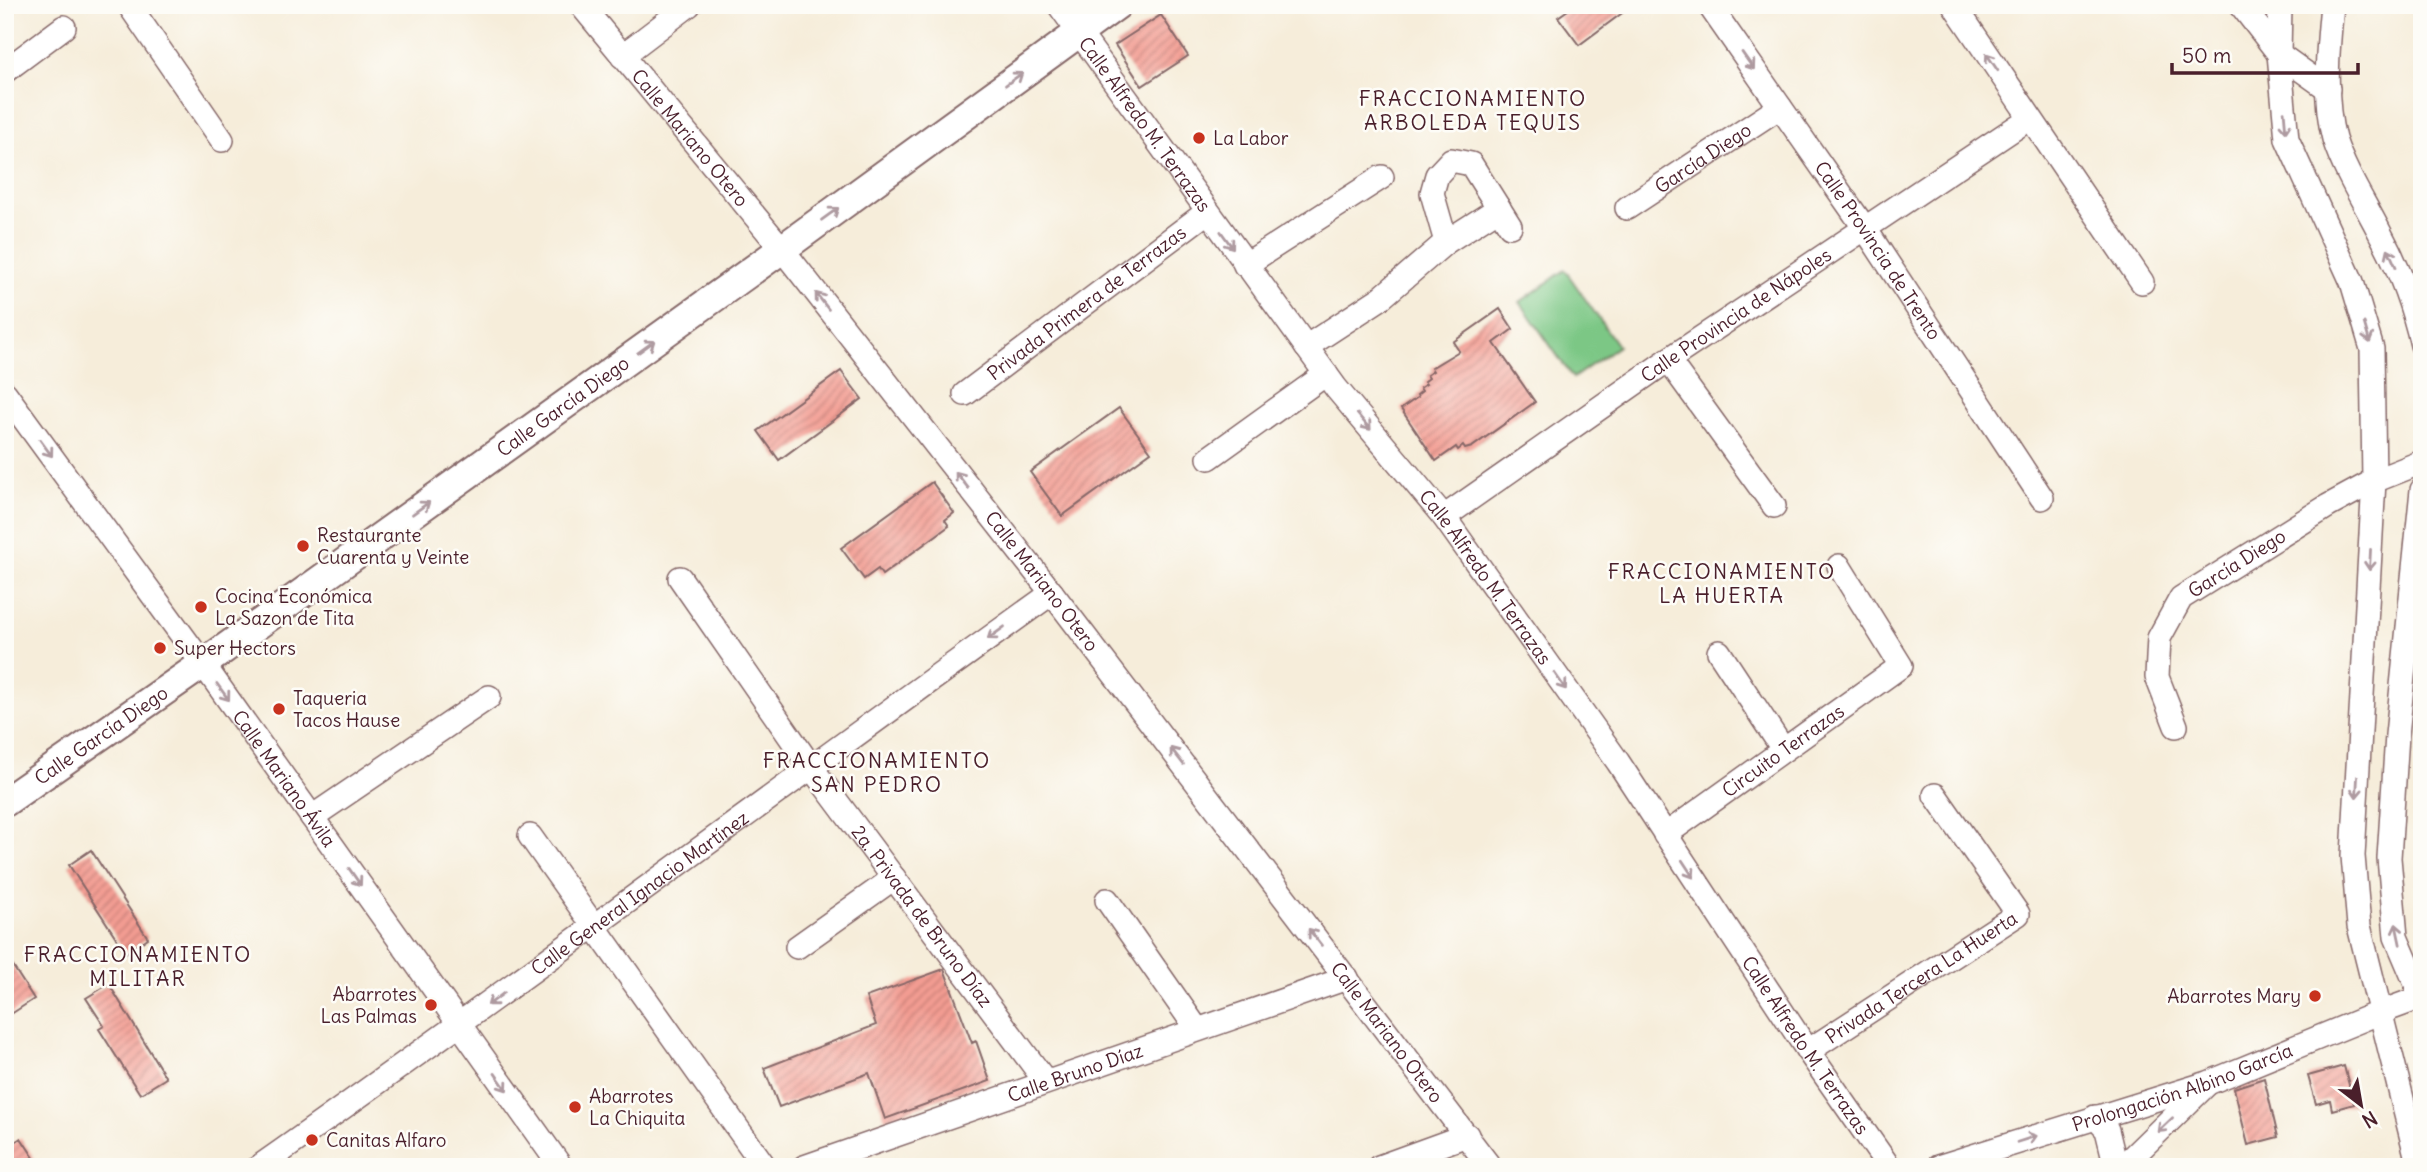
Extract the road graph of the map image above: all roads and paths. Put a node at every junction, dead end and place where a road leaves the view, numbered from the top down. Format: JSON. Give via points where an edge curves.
{"nodes":[{"id":1,"x":128,"y":5,"type":"edge"},
{"id":2,"x":581,"y":5,"type":"edge"},
{"id":3,"x":689,"y":5,"type":"edge"},
{"id":4,"x":1059,"y":5,"type":"edge"},
{"id":5,"x":1117,"y":5,"type":"edge"},
{"id":6,"x":1709,"y":5,"type":"edge"},
{"id":7,"x":1954,"y":5,"type":"edge"},
{"id":8,"x":2241,"y":5,"type":"edge"},
{"id":9,"x":2280,"y":5,"type":"edge"},
{"id":10,"x":2332,"y":5,"type":"edge"},
{"id":11,"x":64,"y":27,"type":"dead end"},
{"id":12,"x":1079,"y":32,"type":"junction"},
{"id":13,"x":2279,"y":54,"type":"junction"},
{"id":14,"x":622,"y":56,"type":"junction"},
{"id":15,"x":5,"y":71,"type":"edge"},
{"id":16,"x":2328,"y":89,"type":"junction"},
{"id":17,"x":1780,"y":107,"type":"junction"},
{"id":18,"x":2030,"y":118,"type":"junction"},
{"id":19,"x":222,"y":140,"type":"dead end"},
{"id":20,"x":1382,"y":177,"type":"dead end"},
{"id":21,"x":1627,"y":208,"type":"dead end"},
{"id":22,"x":1207,"y":212,"type":"junction"},
{"id":23,"x":1864,"y":227,"type":"junction"},
{"id":24,"x":1446,"y":242,"type":"junction"},
{"id":25,"x":782,"y":249,"type":"junction"},
{"id":26,"x":1245,"y":265,"type":"junction"},
{"id":27,"x":2142,"y":282,"type":"dead end"},
{"id":28,"x":2422,"y":345,"type":"edge"},
{"id":29,"x":1306,"y":347,"type":"junction"},
{"id":30,"x":1668,"y":360,"type":"junction"},
{"id":31,"x":1326,"y":374,"type":"junction"},
{"id":32,"x":5,"y":393,"type":"edge"},
{"id":33,"x":965,"y":394,"type":"dead end"},
{"id":34,"x":1209,"y":458,"type":"dead end"},
{"id":35,"x":2422,"y":462,"type":"edge"},
{"id":36,"x":2374,"y":481,"type":"junction"},
{"id":37,"x":2422,"y":490,"type":"edge"},
{"id":38,"x":2042,"y":498,"type":"dead end"},
{"id":39,"x":1774,"y":506,"type":"dead end"},
{"id":40,"x":1444,"y":517,"type":"junction"},
{"id":41,"x":1839,"y":566,"type":"dead end"},
{"id":42,"x":680,"y":578,"type":"dead end"},
{"id":43,"x":1052,"y":593,"type":"junction"},
{"id":44,"x":1719,"y":652,"type":"dead end"},
{"id":45,"x":203,"y":664,"type":"junction"},
{"id":46,"x":489,"y":697,"type":"dead end"},
{"id":47,"x":2176,"y":726,"type":"dead end"},
{"id":48,"x":1783,"y":748,"type":"junction"},
{"id":49,"x":811,"y":766,"type":"junction"},
{"id":50,"x":1935,"y":795,"type":"dead end"},
{"id":51,"x":5,"y":802,"type":"edge"},
{"id":52,"x":313,"y":817,"type":"junction"},
{"id":53,"x":1665,"y":835,"type":"junction"},
{"id":54,"x":530,"y":836,"type":"dead end"},
{"id":55,"x":894,"y":878,"type":"junction"},
{"id":56,"x":1107,"y":900,"type":"dead end"},
{"id":57,"x":593,"y":927,"type":"junction"},
{"id":58,"x":797,"y":947,"type":"dead end"},
{"id":59,"x":1347,"y":978,"type":"junction"},
{"id":60,"x":2422,"y":997,"type":"edge"},
{"id":61,"x":2381,"y":1012,"type":"junction"},
{"id":62,"x":461,"y":1025,"type":"junction"},
{"id":63,"x":1197,"y":1029,"type":"junction"},
{"id":64,"x":1808,"y":1051,"type":"junction"},
{"id":65,"x":1046,"y":1082,"type":"junction"},
{"id":66,"x":2208,"y":1083,"type":"junction"},
{"id":67,"x":2095,"y":1117,"type":"junction"},
{"id":68,"x":1467,"y":1135,"type":"junction"},
{"id":69,"x":260,"y":1167,"type":"edge"},
{"id":70,"x":561,"y":1167,"type":"edge"},
{"id":71,"x":765,"y":1167,"type":"edge"},
{"id":72,"x":804,"y":1167,"type":"edge"},
{"id":73,"x":1379,"y":1167,"type":"edge"},
{"id":74,"x":1490,"y":1167,"type":"edge"},
{"id":75,"x":1889,"y":1167,"type":"edge"},
{"id":76,"x":1938,"y":1167,"type":"edge"},
{"id":77,"x":2116,"y":1167,"type":"edge"},
{"id":78,"x":2122,"y":1167,"type":"edge"},
{"id":79,"x":2419,"y":1167,"type":"edge"}],
"edges":[{"from":1,"to":19,"type":"street"},
{"from":2,"to":14,"type":"street","name":"Calle Mariano Otero"},
{"from":3,"to":14,"type":"street"},
{"from":4,"to":12,"type":"street","name":"Calle Alfredo M. Terrazas"},
{"from":5,"to":12,"type":"street","name":"Calle García Diego"},
{"from":6,"to":17,"type":"street","name":"Calle Provincia de Trento","one_way":true},
{"from":18,"to":7,"type":"street","one_way":true},
{"from":8,"to":13,"type":"street"},
{"from":9,"to":13,"type":"street"},
{"from":10,"to":16,"type":"street"},
{"from":11,"to":15,"type":"street"},
{"from":12,"to":22,"type":"street","name":"Calle Alfredo M. Terrazas"},
{"from":25,"to":12,"type":"street","name":"Calle García Diego","one_way":true},
{"from":13,"to":16,"type":"street"},
{"from":13,"to":36,"type":"street","one_way":true,"via":[[2287,139],[2352,282],[2372,349]]},
{"from":14,"to":25,"type":"street","name":"Calle Mariano Otero"},
{"from":28,"to":16,"type":"street","one_way":true,"via":[[2413,306],[2334,137]]},
{"from":17,"to":21,"type":"street","name":"García Diego"},
{"from":17,"to":23,"type":"street","name":"Calle Provincia de Trento"},
{"from":18,"to":23,"type":"street","name":"Calle Provincia de Nápoles"},
{"from":18,"to":27,"type":"street"},
{"from":20,"to":26,"type":"street"},
{"from":22,"to":26,"type":"street","name":"Calle Alfredo M. Terrazas","one_way":true},
{"from":22,"to":33,"type":"street","name":"Privada Primera de Terrazas"},
{"from":23,"to":30,"type":"street","name":"Calle Provincia de Nápoles"},
{"from":23,"to":38,"type":"street","name":"Calle Provincia de Trento"},
{"from":24,"to":24,"type":"street","via":[[1432,193],[1437,175],[1451,160],[1471,164],[1504,217]]},
{"from":24,"to":29,"type":"street","via":[[1381,298]]},
{"from":43,"to":25,"type":"street","name":"Calle Mariano Otero","one_way":true},
{"from":45,"to":25,"type":"street","name":"Calle García Diego","one_way":true},
{"from":26,"to":29,"type":"street","name":"Calle Alfredo M. Terrazas"},
{"from":29,"to":31,"type":"street","name":"Calle Alfredo M. Terrazas"},
{"from":30,"to":39,"type":"street"},
{"from":30,"to":40,"type":"street","name":"Calle Provincia de Nápoles"},
{"from":31,"to":34,"type":"street"},
{"from":31,"to":40,"type":"street","name":"Calle Alfredo M. Terrazas","one_way":true},
{"from":32,"to":45,"type":"street","name":"Calle Mariano Ávila","one_way":true},
{"from":35,"to":36,"type":"street","name":"García Diego"},
{"from":36,"to":47,"type":"street","name":"García Diego","via":[[2181,598],[2159,638],[2157,677]]},
{"from":36,"to":61,"type":"street","one_way":true,"via":[[2353,856],[2359,926]]},
{"from":60,"to":37,"type":"street","one_way":true,"via":[[2396,937],[2389,858]]},
{"from":40,"to":53,"type":"street","name":"Calle Alfredo M. Terrazas","one_way":true},
{"from":41,"to":48,"type":"street","name":"Circuito Terrazas","via":[[1901,666]]},
{"from":42,"to":49,"type":"street","name":"2a. Privada de Bruno Díaz"},
{"from":43,"to":49,"type":"street","name":"Calle General Ignacio Martínez","one_way":true},
{"from":59,"to":43,"type":"street","name":"Calle Mariano Otero","one_way":true},
{"from":44,"to":48,"type":"street"},
{"from":45,"to":51,"type":"street","name":"Calle García Diego"},
{"from":45,"to":52,"type":"street","name":"Calle Mariano Ávila","one_way":true},
{"from":46,"to":52,"type":"street"},
{"from":48,"to":53,"type":"street","name":"Circuito Terrazas"},
{"from":49,"to":55,"type":"street","name":"2a. Privada de Bruno Díaz"},
{"from":49,"to":57,"type":"street","name":"Calle General Ignacio Martínez"},
{"from":50,"to":64,"type":"street","name":"Privada Tercera La Huerta","via":[[2018,914]]},
{"from":52,"to":62,"type":"street","name":"Calle Mariano Ávila","one_way":true},
{"from":53,"to":64,"type":"street","name":"Calle Alfredo M. Terrazas","one_way":true},
{"from":54,"to":57,"type":"street"},
{"from":55,"to":58,"type":"street"},
{"from":55,"to":65,"type":"street","name":"2a. Privada de Bruno Díaz"},
{"from":56,"to":63,"type":"street"},
{"from":57,"to":62,"type":"street","name":"Calle General Ignacio Martínez","one_way":true},
{"from":57,"to":71,"type":"street"},
{"from":59,"to":63,"type":"street","name":"Calle Bruno Díaz"},
{"from":59,"to":68,"type":"street","name":"Calle Mariano Otero"},
{"from":60,"to":61,"type":"street","name":"Prolongación Albino García"},
{"from":61,"to":66,"type":"street","name":"Prolongación Albino García"},
{"from":61,"to":79,"type":"street"},
{"from":62,"to":69,"type":"street","name":"Calle General Ignacio Martínez"},
{"from":62,"to":70,"type":"street","name":"Calle Mariano Ávila","one_way":true},
{"from":63,"to":65,"type":"street","name":"Calle Bruno Díaz"},
{"from":64,"to":75,"type":"street","name":"Calle Alfredo M. Terrazas"},
{"from":65,"to":72,"type":"street","name":"Calle Bruno Díaz"},
{"from":66,"to":67,"type":"street","name":"Prolongación Albino García"},
{"from":66,"to":78,"type":"street","one_way":true},
{"from":76,"to":67,"type":"street","name":"Prolongación Albino García","one_way":true},
{"from":67,"to":77,"type":"street","via":[[2107,1130]]},
{"from":68,"to":73,"type":"street"},
{"from":68,"to":74,"type":"street","name":"Calle Mariano Otero"}]}
